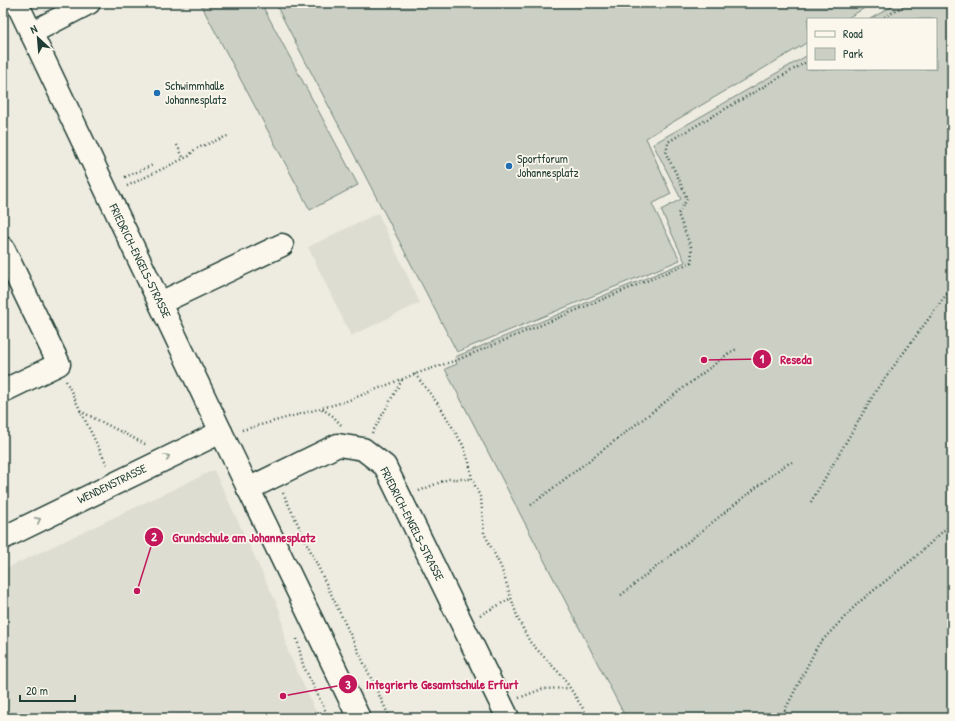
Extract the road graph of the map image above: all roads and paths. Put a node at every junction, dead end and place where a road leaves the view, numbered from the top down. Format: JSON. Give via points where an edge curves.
{"nodes":[{"id":1,"x":17,"y":3,"type":"edge"},
{"id":2,"x":89,"y":3,"type":"edge"},
{"id":3,"x":909,"y":3,"type":"edge"},
{"id":4,"x":883,"y":18,"type":"edge"},
{"id":5,"x":31,"y":33,"type":"junction"},
{"id":6,"x":807,"y":62,"type":"edge"},
{"id":7,"x":230,"y":135,"type":"dead end"},
{"id":8,"x":177,"y":145,"type":"dead end"},
{"id":9,"x":184,"y":159,"type":"junction"},
{"id":10,"x":153,"y":165,"type":"dead end"},
{"id":11,"x":125,"y":177,"type":"dead end"},
{"id":12,"x":108,"y":195,"type":"junction"},
{"id":13,"x":282,"y":245,"type":"dead end"},
{"id":14,"x":3,"y":248,"type":"edge"},
{"id":15,"x":952,"y":287,"type":"edge"},
{"id":16,"x":160,"y":303,"type":"junction"},
{"id":17,"x":737,"y":349,"type":"dead end"},
{"id":18,"x":58,"y":364,"type":"junction"},
{"id":19,"x":415,"y":374,"type":"junction"},
{"id":20,"x":402,"y":379,"type":"junction"},
{"id":21,"x":3,"y":391,"type":"edge"},
{"id":22,"x":80,"y":410,"type":"junction"},
{"id":23,"x":221,"y":433,"type":"junction"},
{"id":24,"x":364,"y":449,"type":"junction"},
{"id":25,"x":170,"y":456,"type":"junction"},
{"id":26,"x":792,"y":462,"type":"dead end"},
{"id":27,"x":275,"y":476,"type":"junction"},
{"id":28,"x":472,"y":479,"type":"junction"},
{"id":29,"x":116,"y":482,"type":"junction"},
{"id":30,"x":248,"y":489,"type":"junction"},
{"id":31,"x":402,"y":501,"type":"junction"},
{"id":32,"x":811,"y":502,"type":"dead end"},
{"id":33,"x":531,"y":505,"type":"dead end"},
{"id":34,"x":952,"y":523,"type":"edge"},
{"id":35,"x":3,"y":538,"type":"edge"},
{"id":36,"x":621,"y":595,"type":"dead end"},
{"id":37,"x":510,"y":599,"type":"junction"},
{"id":38,"x":461,"y":622,"type":"junction"},
{"id":39,"x":297,"y":638,"type":"dead end"},
{"id":40,"x":569,"y":688,"type":"junction"},
{"id":41,"x":505,"y":712,"type":"edge"},
{"id":42,"x":329,"y":718,"type":"edge"},
{"id":43,"x":359,"y":718,"type":"edge"},
{"id":44,"x":390,"y":718,"type":"edge"},
{"id":45,"x":589,"y":718,"type":"edge"},
{"id":46,"x":781,"y":718,"type":"edge"}],
"edges":[{"from":1,"to":5,"type":"street","name":"FRIEDRICH-ENGELS-STRASSE"},
{"from":2,"to":5,"type":"street"},
{"from":3,"to":4,"type":"path"},
{"from":5,"to":12,"type":"street","name":"FRIEDRICH-ENGELS-STRASSE"},
{"from":6,"to":19,"type":"path","via":[[668,142],[666,154],[687,198],[678,214],[691,247],[692,262],[457,360]]},
{"from":7,"to":9,"type":"path","via":[[195,149],[190,158]]},
{"from":8,"to":9,"type":"path"},
{"from":9,"to":12,"type":"path"},
{"from":10,"to":11,"type":"path"},
{"from":12,"to":16,"type":"street","name":"FRIEDRICH-ENGELS-STRASSE"},
{"from":13,"to":16,"type":"street"},
{"from":14,"to":18,"type":"street"},
{"from":15,"to":32,"type":"path","via":[[877,389]]},
{"from":16,"to":23,"type":"street","name":"FRIEDRICH-ENGELS-STRASSE"},
{"from":17,"to":33,"type":"path","via":[[729,352]]},
{"from":18,"to":21,"type":"street"},
{"from":18,"to":22,"type":"path"},
{"from":19,"to":20,"type":"path"},
{"from":19,"to":28,"type":"path","via":[[457,433],[469,462]]},
{"from":20,"to":23,"type":"path","via":[[344,402]]},
{"from":20,"to":24,"type":"path"},
{"from":22,"to":25,"type":"path"},
{"from":22,"to":29,"type":"path"},
{"from":23,"to":25,"type":"street","name":"WENDENSTRASSE"},
{"from":23,"to":30,"type":"street","name":"FRIEDRICH-ENGELS-STRASSE"},
{"from":24,"to":27,"type":"street","via":[[338,445]]},
{"from":24,"to":31,"type":"street","name":"FRIEDRICH-ENGELS-STRASSE","via":[[385,466]]},
{"from":29,"to":25,"type":"street","name":"WENDENSTRASSE","one_way":true},
{"from":26,"to":36,"type":"path","via":[[782,467]]},
{"from":27,"to":30,"type":"street"},
{"from":27,"to":44,"type":"path"},
{"from":28,"to":31,"type":"path","via":[[448,479]]},
{"from":28,"to":37,"type":"path","via":[[481,499],[484,533],[501,566]]},
{"from":35,"to":29,"type":"street","name":"WENDENSTRASSE","one_way":true},
{"from":30,"to":43,"type":"street","name":"FRIEDRICH-ENGELS-STRASSE"},
{"from":31,"to":38,"type":"street","name":"FRIEDRICH-ENGELS-STRASSE"},
{"from":34,"to":46,"type":"path","via":[[913,559],[858,603],[818,645]]},
{"from":37,"to":38,"type":"path","via":[[486,613]]},
{"from":37,"to":40,"type":"path","via":[[530,642]]},
{"from":38,"to":41,"type":"street","name":"FRIEDRICH-ENGELS-STRASSE"},
{"from":39,"to":42,"type":"path","via":[[303,665]]},
{"from":40,"to":41,"type":"path","via":[[542,689]]},
{"from":40,"to":45,"type":"path"}]}
